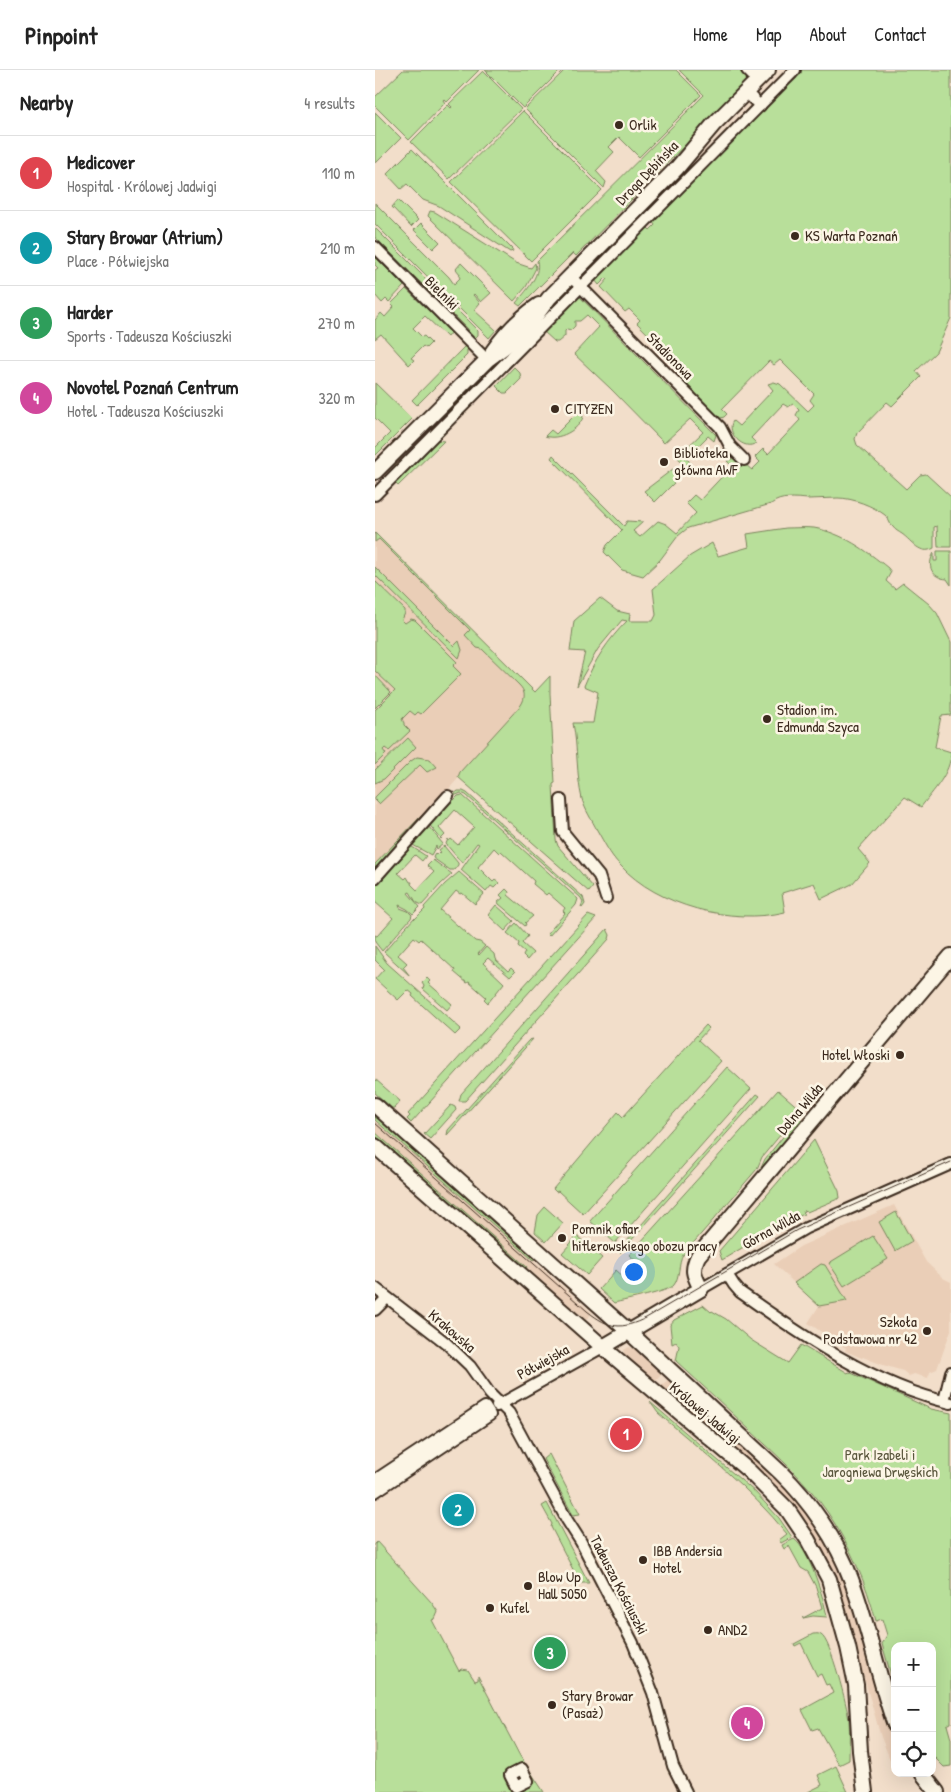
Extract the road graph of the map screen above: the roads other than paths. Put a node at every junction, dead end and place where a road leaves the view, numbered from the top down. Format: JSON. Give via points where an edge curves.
{"nodes":[{"id":1,"x":747,"y":70,"type":"edge"},
{"id":2,"x":768,"y":70,"type":"edge"},
{"id":3,"x":790,"y":72,"type":"edge"},
{"id":4,"x":757,"y":80,"type":"junction"},
{"id":5,"x":746,"y":92,"type":"junction"},
{"id":6,"x":759,"y":106,"type":"junction"},
{"id":7,"x":605,"y":241,"type":"junction"},
{"id":8,"x":375,"y":247,"type":"edge"},
{"id":9,"x":616,"y":252,"type":"junction"},
{"id":10,"x":570,"y":276,"type":"junction"},
{"id":11,"x":581,"y":287,"type":"junction"},
{"id":12,"x":487,"y":360,"type":"junction"},
{"id":13,"x":475,"y":371,"type":"junction"},
{"id":14,"x":487,"y":383,"type":"junction"},
{"id":15,"x":431,"y":416,"type":"junction"},
{"id":16,"x":446,"y":424,"type":"junction"},
{"id":17,"x":438,"y":432,"type":"junction"},
{"id":18,"x":745,"y":460,"type":"dead end"},
{"id":19,"x":375,"y":472,"type":"edge"},
{"id":20,"x":375,"y":495,"type":"edge"},
{"id":21,"x":448,"y":796,"type":"dead end"},
{"id":22,"x":561,"y":800,"type":"dead end"},
{"id":23,"x":375,"y":878,"type":"edge"},
{"id":24,"x":606,"y":898,"type":"dead end"},
{"id":25,"x":951,"y":956,"type":"edge"},
{"id":26,"x":375,"y":1105,"type":"edge"},
{"id":27,"x":375,"y":1146,"type":"edge"},
{"id":28,"x":951,"y":1164,"type":"edge"},
{"id":29,"x":727,"y":1274,"type":"junction"},
{"id":30,"x":375,"y":1288,"type":"edge"},
{"id":31,"x":701,"y":1289,"type":"junction"},
{"id":32,"x":387,"y":1298,"type":"junction"},
{"id":33,"x":375,"y":1310,"type":"edge"},
{"id":34,"x":629,"y":1332,"type":"junction"},
{"id":35,"x":609,"y":1343,"type":"junction"},
{"id":36,"x":951,"y":1372,"type":"edge"},
{"id":37,"x":948,"y":1402,"type":"edge"},
{"id":38,"x":501,"y":1404,"type":"junction"},
{"id":39,"x":458,"y":1431,"type":"junction"},
{"id":40,"x":375,"y":1480,"type":"edge"},
{"id":41,"x":375,"y":1492,"type":"edge"},
{"id":42,"x":858,"y":1601,"type":"junction"},
{"id":43,"x":838,"y":1610,"type":"junction"},
{"id":44,"x":891,"y":1712,"type":"edge"},
{"id":45,"x":924,"y":1777,"type":"edge"},
{"id":46,"x":686,"y":1792,"type":"edge"},
{"id":47,"x":865,"y":1792,"type":"edge"},
{"id":48,"x":937,"y":1792,"type":"edge"}],
"edges":[{"from":1,"to":4,"type":"street"},
{"from":2,"to":4,"type":"street","name":"Droga Dębińska"},
{"from":3,"to":6,"type":"street"},
{"from":4,"to":5,"type":"street","name":"Droga Dębińska"},
{"from":5,"to":6,"type":"street"},
{"from":5,"to":7,"type":"street","name":"Droga Dębińska"},
{"from":6,"to":9,"type":"street"},
{"from":7,"to":9,"type":"street"},
{"from":7,"to":10,"type":"street","name":"Droga Dębińska"},
{"from":8,"to":12,"type":"street","name":"Bielniki"},
{"from":9,"to":11,"type":"street"},
{"from":10,"to":11,"type":"street","name":"Stadionowa"},
{"from":10,"to":12,"type":"street","name":"Droga Dębińska","via":[[549,298],[504,334]]},
{"from":11,"to":14,"type":"street"},
{"from":11,"to":18,"type":"street","name":"Stadionowa","via":[[720,427],[730,446]]},
{"from":12,"to":13,"type":"street","name":"Droga Dębińska"},
{"from":13,"to":14,"type":"street"},
{"from":13,"to":15,"type":"street","name":"Droga Dębińska"},
{"from":14,"to":16,"type":"street"},
{"from":15,"to":16,"type":"street"},
{"from":15,"to":17,"type":"street"},
{"from":15,"to":19,"type":"street","name":"Droga Dębińska"},
{"from":16,"to":17,"type":"street"},
{"from":17,"to":20,"type":"street"},
{"from":21,"to":23,"type":"street"},
{"from":22,"to":24,"type":"street","via":[[563,832],[599,876]]},
{"from":25,"to":31,"type":"street","name":"Dolna Wilda","via":[[699,1256],[693,1273]]},
{"from":26,"to":34,"type":"street","name":"Królowej Jadwigi"},
{"from":27,"to":35,"type":"street","name":"Królowej Jadwigi"},
{"from":28,"to":29,"type":"street","name":"Górna Wilda","via":[[801,1231]]},
{"from":29,"to":31,"type":"street","name":"Górna Wilda"},
{"from":29,"to":37,"type":"street","via":[[740,1292],[822,1347],[875,1375]]},
{"from":30,"to":32,"type":"street","name":"Krakowska"},
{"from":31,"to":34,"type":"street","name":"Górna Wilda"},
{"from":32,"to":33,"type":"street"},
{"from":32,"to":38,"type":"street","name":"Krakowska","via":[[446,1343]]},
{"from":34,"to":35,"type":"street","name":"Górna Wilda"},
{"from":34,"to":42,"type":"street","name":"Królowej Jadwigi","via":[[797,1490],[833,1542],[851,1578]]},
{"from":35,"to":38,"type":"street","name":"Półwiejska"},
{"from":35,"to":43,"type":"street","name":"Królowej Jadwigi","via":[[787,1509],[819,1559]]},
{"from":36,"to":37,"type":"street"},
{"from":38,"to":39,"type":"street","name":"Półwiejska","via":[[488,1412],[490,1415]]},
{"from":38,"to":46,"type":"street","name":"Tadeusza Kościuszki","via":[[581,1542],[633,1643],[653,1693],[673,1766]]},
{"from":39,"to":40,"type":"street","name":"Półwiejska"},
{"from":39,"to":41,"type":"street","name":"Półwiejska"},
{"from":42,"to":43,"type":"street"},
{"from":42,"to":44,"type":"street","name":"Królowej Jadwigi"},
{"from":43,"to":47,"type":"street","name":"Królowej Jadwigi","via":[[856,1685]]},
{"from":45,"to":48,"type":"street"}]}
